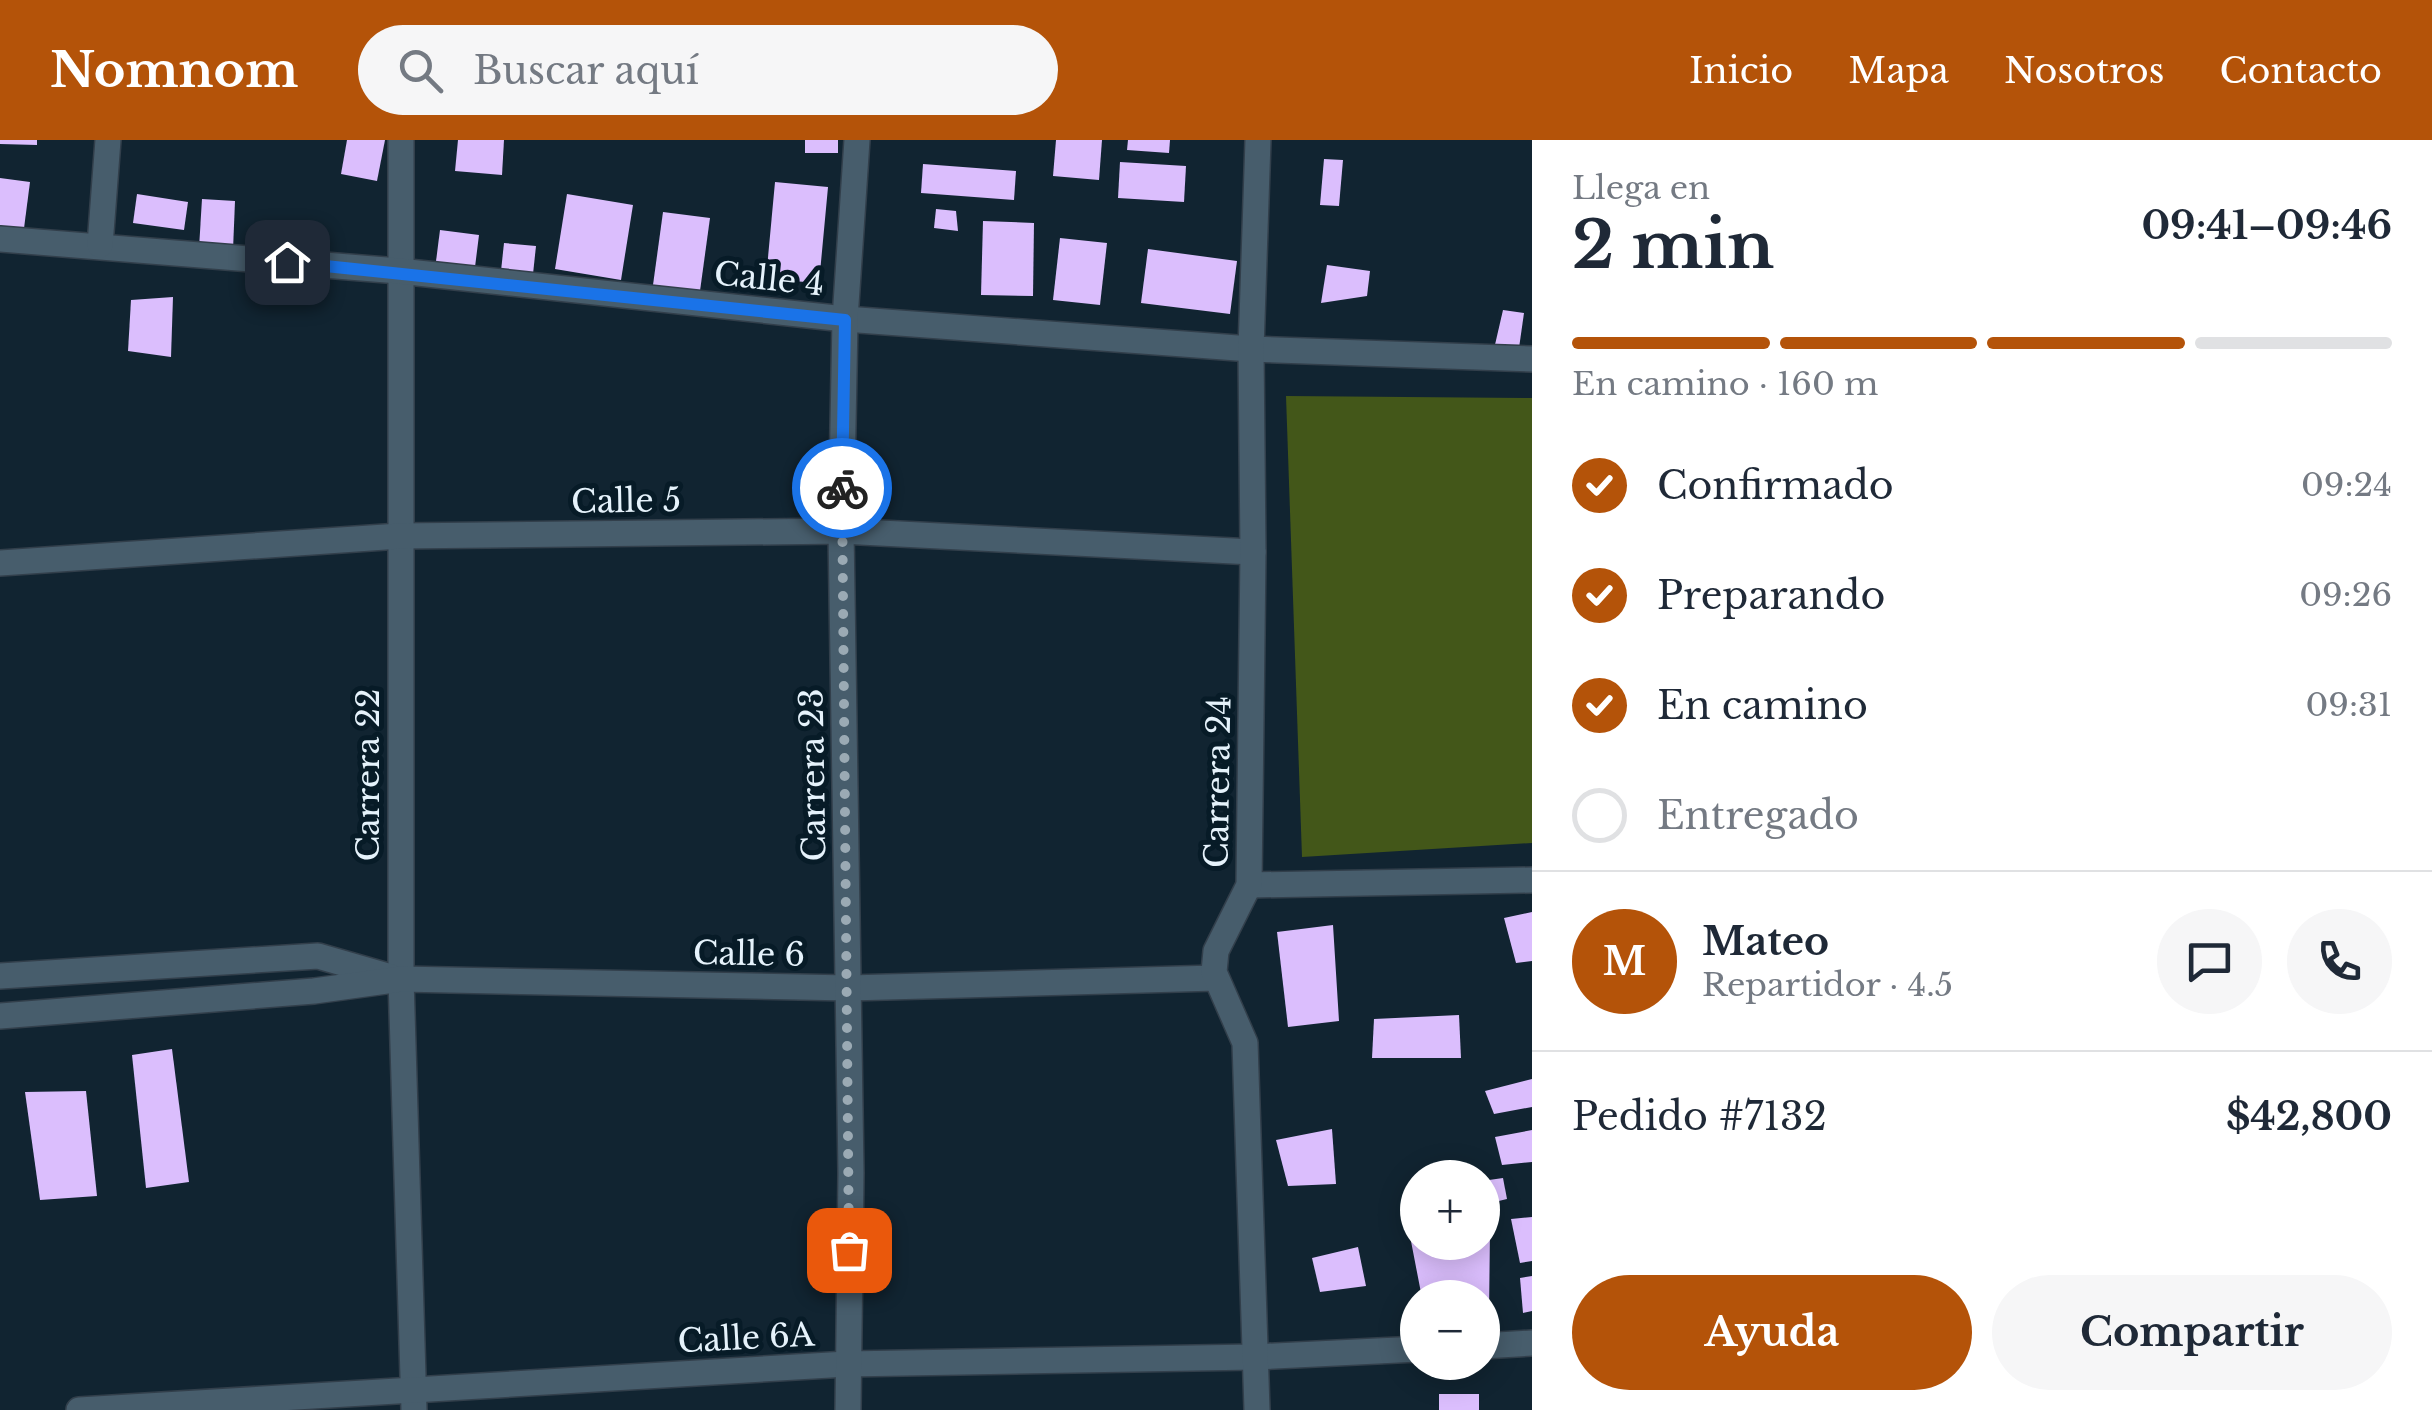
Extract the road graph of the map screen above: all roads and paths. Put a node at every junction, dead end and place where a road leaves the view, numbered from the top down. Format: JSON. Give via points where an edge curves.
{"nodes":[{"id":1,"x":108,"y":140,"type":"edge"},
{"id":2,"x":401,"y":140,"type":"edge"},
{"id":3,"x":856,"y":140,"type":"edge"},
{"id":4,"x":1258,"y":140,"type":"edge"},
{"id":5,"x":0,"y":239,"type":"edge"},
{"id":6,"x":100,"y":246,"type":"junction"},
{"id":7,"x":399,"y":271,"type":"junction"},
{"id":8,"x":845,"y":320,"type":"junction"},
{"id":9,"x":1251,"y":349,"type":"junction"},
{"id":10,"x":1532,"y":359,"type":"edge"},
{"id":11,"x":842,"y":531,"type":"junction"},
{"id":12,"x":400,"y":536,"type":"junction"},
{"id":13,"x":1253,"y":552,"type":"junction"},
{"id":14,"x":0,"y":563,"type":"edge"},
{"id":15,"x":1532,"y":880,"type":"edge"},
{"id":16,"x":1249,"y":885,"type":"junction"},
{"id":17,"x":0,"y":976,"type":"edge"},
{"id":18,"x":1216,"y":978,"type":"junction"},
{"id":19,"x":401,"y":979,"type":"junction"},
{"id":20,"x":849,"y":988,"type":"junction"},
{"id":21,"x":0,"y":1016,"type":"edge"},
{"id":22,"x":1532,"y":1343,"type":"edge"},
{"id":23,"x":1500,"y":1345,"type":"edge"},
{"id":24,"x":1400,"y":1350,"type":"edge"},
{"id":25,"x":1254,"y":1358,"type":"junction"},
{"id":26,"x":847,"y":1364,"type":"junction"},
{"id":27,"x":414,"y":1400,"type":"edge"},
{"id":28,"x":79,"y":1410,"type":"edge"},
{"id":29,"x":848,"y":1410,"type":"edge"},
{"id":30,"x":1257,"y":1410,"type":"edge"}],
"edges":[{"from":1,"to":6,"type":"street"},
{"from":2,"to":7,"type":"street","name":"Carrera 22"},
{"from":3,"to":8,"type":"street","name":"Carrera 23"},
{"from":4,"to":9,"type":"street","name":"Carrera 24"},
{"from":5,"to":6,"type":"street","name":"Calle 4"},
{"from":6,"to":7,"type":"street","name":"Calle 4"},
{"from":7,"to":8,"type":"street","name":"Calle 4"},
{"from":7,"to":12,"type":"street","name":"Carrera 22"},
{"from":8,"to":9,"type":"street","name":"Calle 4"},
{"from":8,"to":11,"type":"street","name":"Carrera 23"},
{"from":9,"to":10,"type":"street","name":"Calle 4"},
{"from":9,"to":13,"type":"street","name":"Carrera 24"},
{"from":11,"to":12,"type":"street","name":"Calle 5"},
{"from":11,"to":13,"type":"street","name":"Calle 5"},
{"from":11,"to":20,"type":"street","name":"Carrera 23"},
{"from":12,"to":14,"type":"street","name":"Calle 5"},
{"from":12,"to":19,"type":"street","name":"Carrera 22"},
{"from":13,"to":16,"type":"street","name":"Carrera 24"},
{"from":15,"to":16,"type":"street"},
{"from":16,"to":18,"type":"street","name":"Carrera 24","via":[[1216,951]]},
{"from":17,"to":19,"type":"street","name":"Calle 6","via":[[318,956]]},
{"from":18,"to":20,"type":"street","name":"Calle 6"},
{"from":18,"to":25,"type":"street","via":[[1246,1042]]},
{"from":19,"to":20,"type":"street","name":"Calle 6"},
{"from":19,"to":21,"type":"street","name":"Calle 6"},
{"from":19,"to":27,"type":"street","name":"Carrera 22"},
{"from":20,"to":26,"type":"street","name":"Carrera 23"},
{"from":22,"to":23,"type":"street"},
{"from":24,"to":25,"type":"street","name":"Calle 6A"},
{"from":25,"to":26,"type":"street","name":"Calle 6A"},
{"from":25,"to":30,"type":"street"},
{"from":26,"to":27,"type":"street","name":"Calle 6A"},
{"from":26,"to":29,"type":"street","name":"Carrera 23"},
{"from":27,"to":28,"type":"street","name":"Calle 6A"}]}
